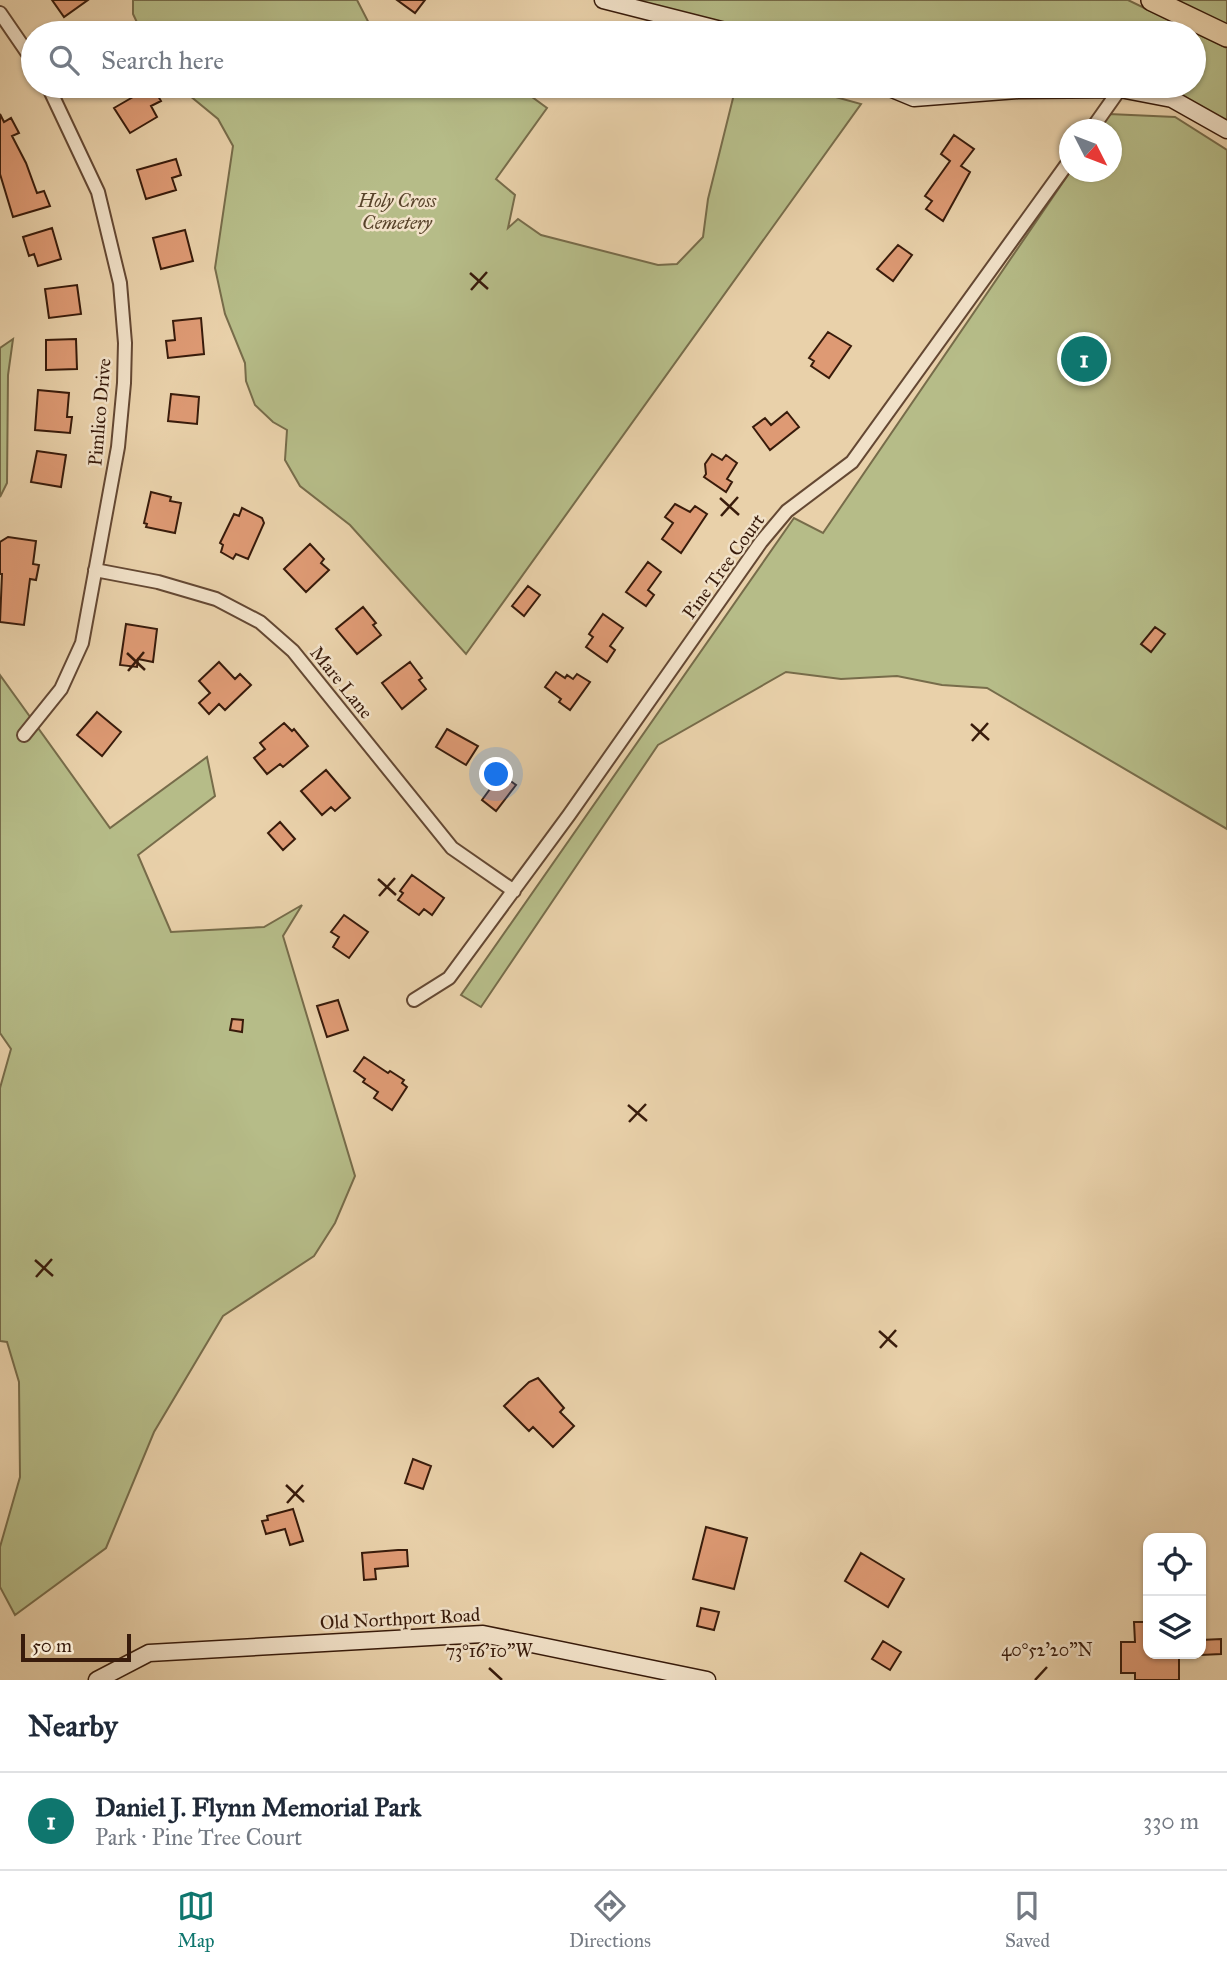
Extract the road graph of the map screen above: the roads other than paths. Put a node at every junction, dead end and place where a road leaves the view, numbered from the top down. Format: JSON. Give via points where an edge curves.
{"nodes":[{"id":1,"x":603,"y":0,"type":"edge"},
{"id":2,"x":1152,"y":0,"type":"edge"},
{"id":3,"x":0,"y":13,"type":"edge"},
{"id":4,"x":686,"y":21,"type":"edge"},
{"id":5,"x":1196,"y":21,"type":"edge"},
{"id":6,"x":1206,"y":26,"type":"edge"},
{"id":7,"x":1227,"y":36,"type":"edge"},
{"id":8,"x":21,"y":44,"type":"edge"},
{"id":9,"x":54,"y":98,"type":"edge"},
{"id":10,"x":1114,"y":98,"type":"edge"},
{"id":11,"x":1163,"y":98,"type":"edge"},
{"id":12,"x":1099,"y":119,"type":"edge"},
{"id":13,"x":1227,"y":130,"type":"edge"},
{"id":14,"x":1059,"y":174,"type":"edge"},
{"id":15,"x":95,"y":570,"type":"junction"},
{"id":16,"x":24,"y":735,"type":"dead end"},
{"id":17,"x":514,"y":891,"type":"junction"},
{"id":18,"x":414,"y":1000,"type":"dead end"},
{"id":19,"x":97,"y":1680,"type":"edge"},
{"id":20,"x":707,"y":1680,"type":"edge"}],
"edges":[{"from":1,"to":4,"type":"main road"},
{"from":2,"to":5,"type":"highway"},
{"from":3,"to":8,"type":"street"},
{"from":6,"to":7,"type":"highway"},
{"from":9,"to":15,"type":"street","name":"Pimlico Drive","via":[[98,192],[120,284],[124,383],[118,447]]},
{"from":10,"to":12,"type":"street"},
{"from":11,"to":13,"type":"main road"},
{"from":14,"to":17,"type":"street","name":"Pine Tree Court","via":[[852,462],[787,512],[761,542]]},
{"from":15,"to":16,"type":"street","name":"Pimlico Drive","via":[[82,643],[61,690]]},
{"from":15,"to":17,"type":"street","name":"Mare Lane","via":[[216,599],[260,622],[293,651],[452,848]]},
{"from":17,"to":18,"type":"street","name":"Pine Tree Court","via":[[449,978]]},
{"from":19,"to":20,"type":"main road","name":"Old Northport Road","via":[[149,1653],[482,1634]]}]}
